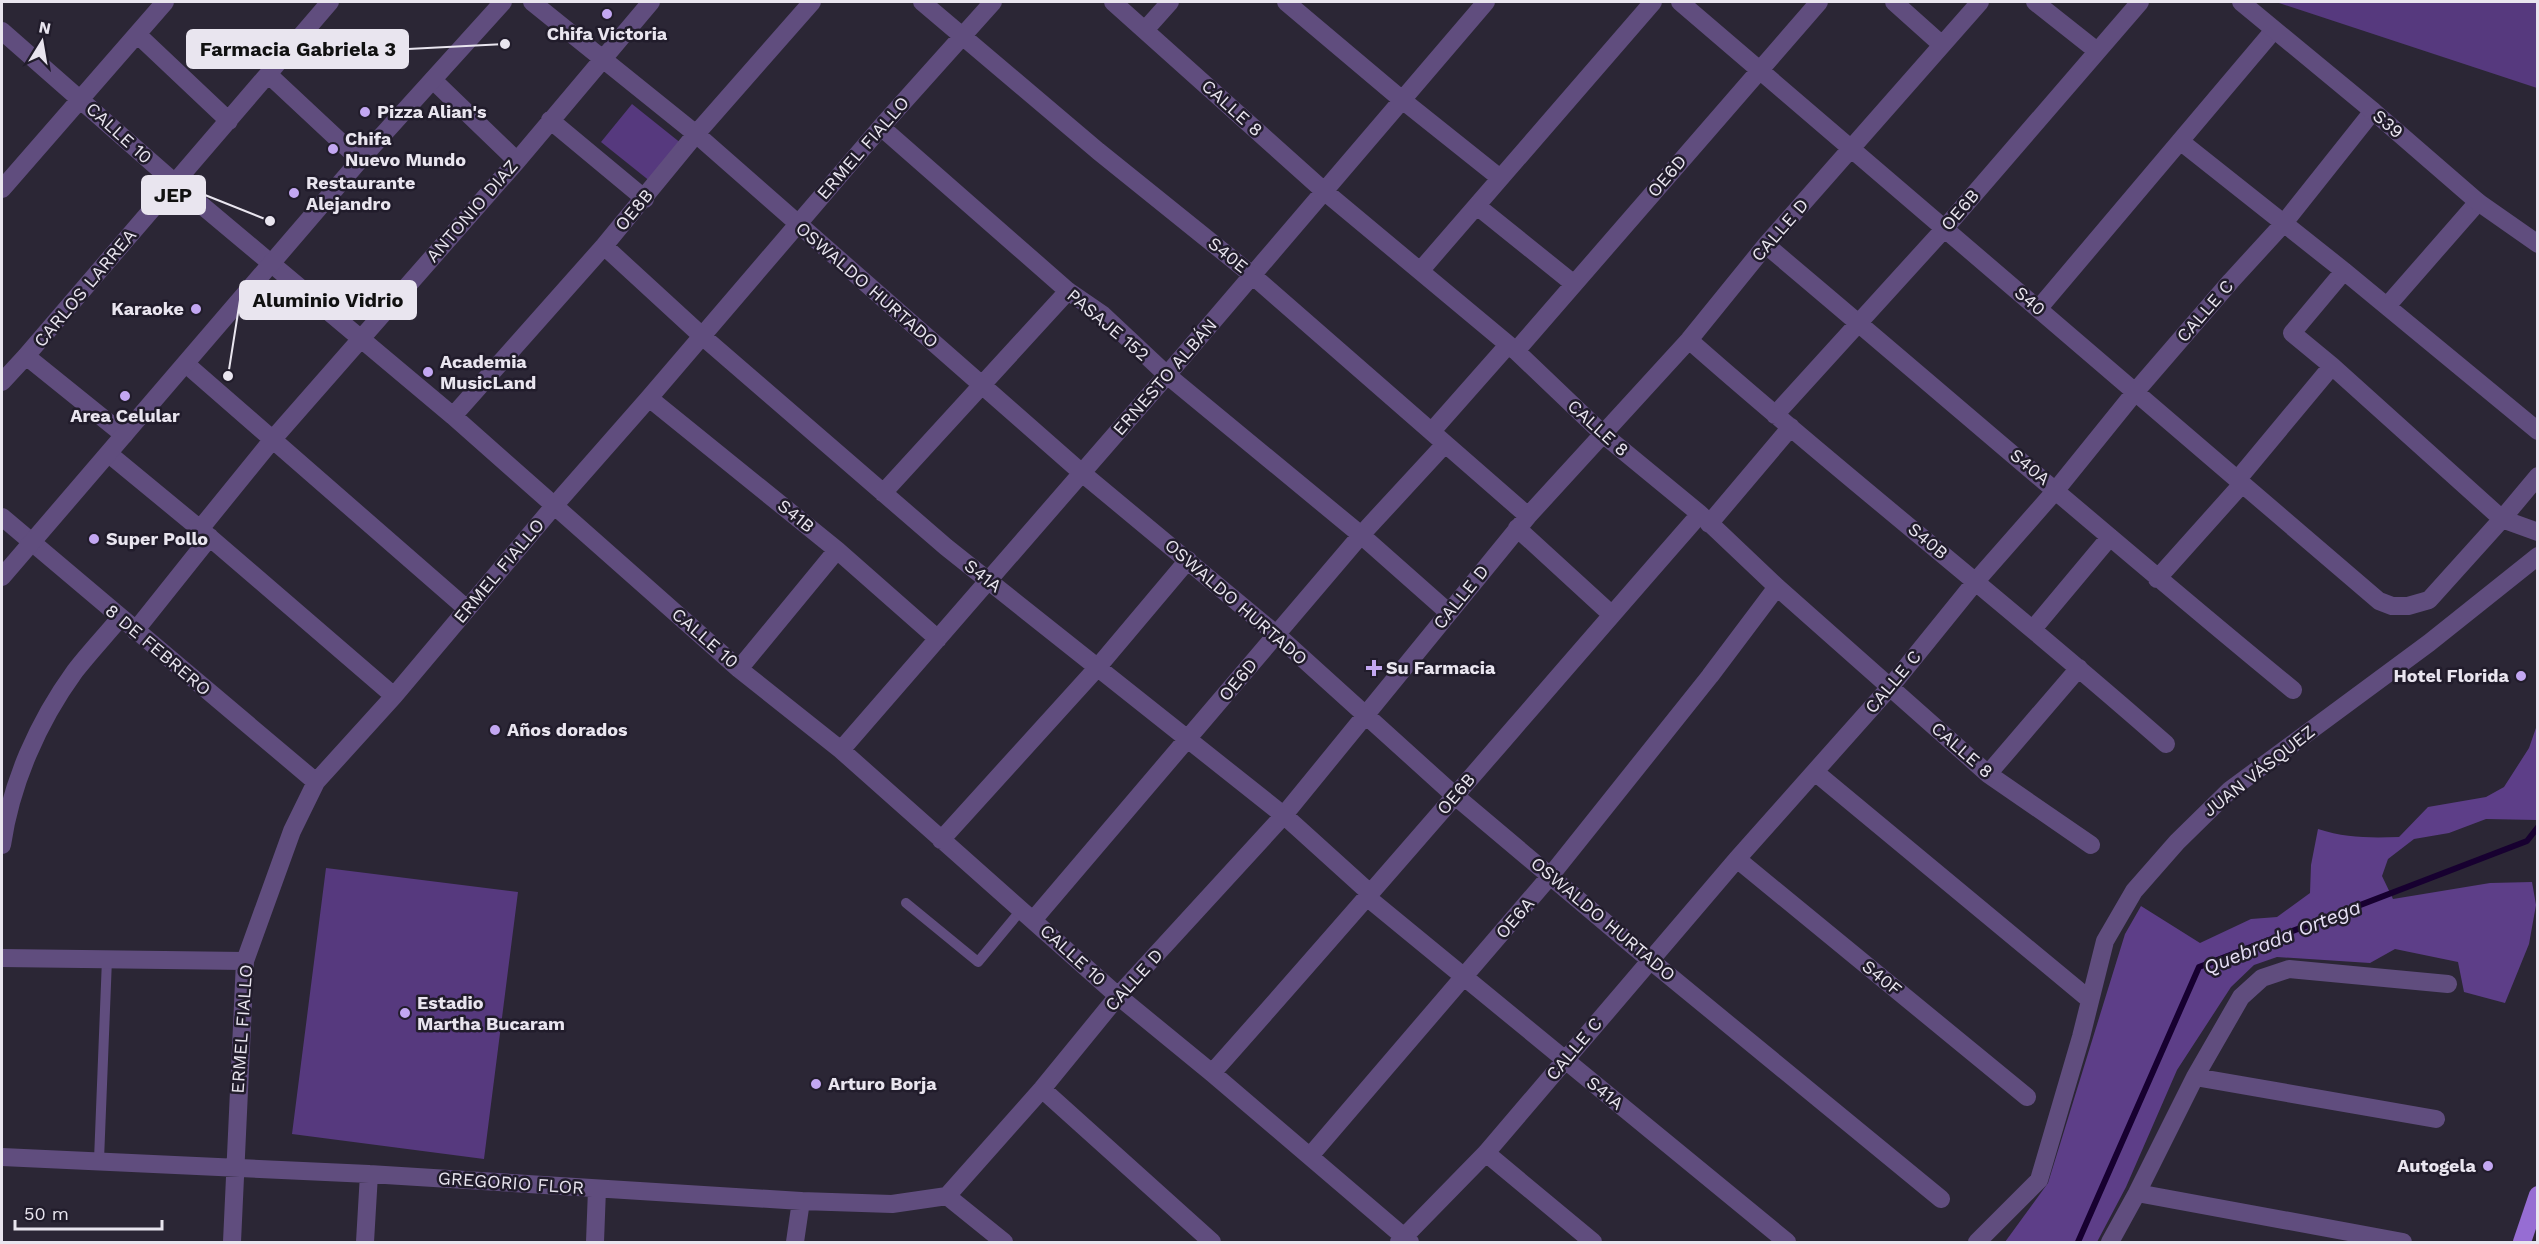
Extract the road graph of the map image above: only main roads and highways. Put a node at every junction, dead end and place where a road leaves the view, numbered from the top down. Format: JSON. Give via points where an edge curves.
{"nodes":[{"id":1,"x":2538,"y":1195,"type":"edge"},
{"id":2,"x":2522,"y":1242,"type":"edge"}],
"edges":[{"from":1,"to":2,"type":"main road"}]}
